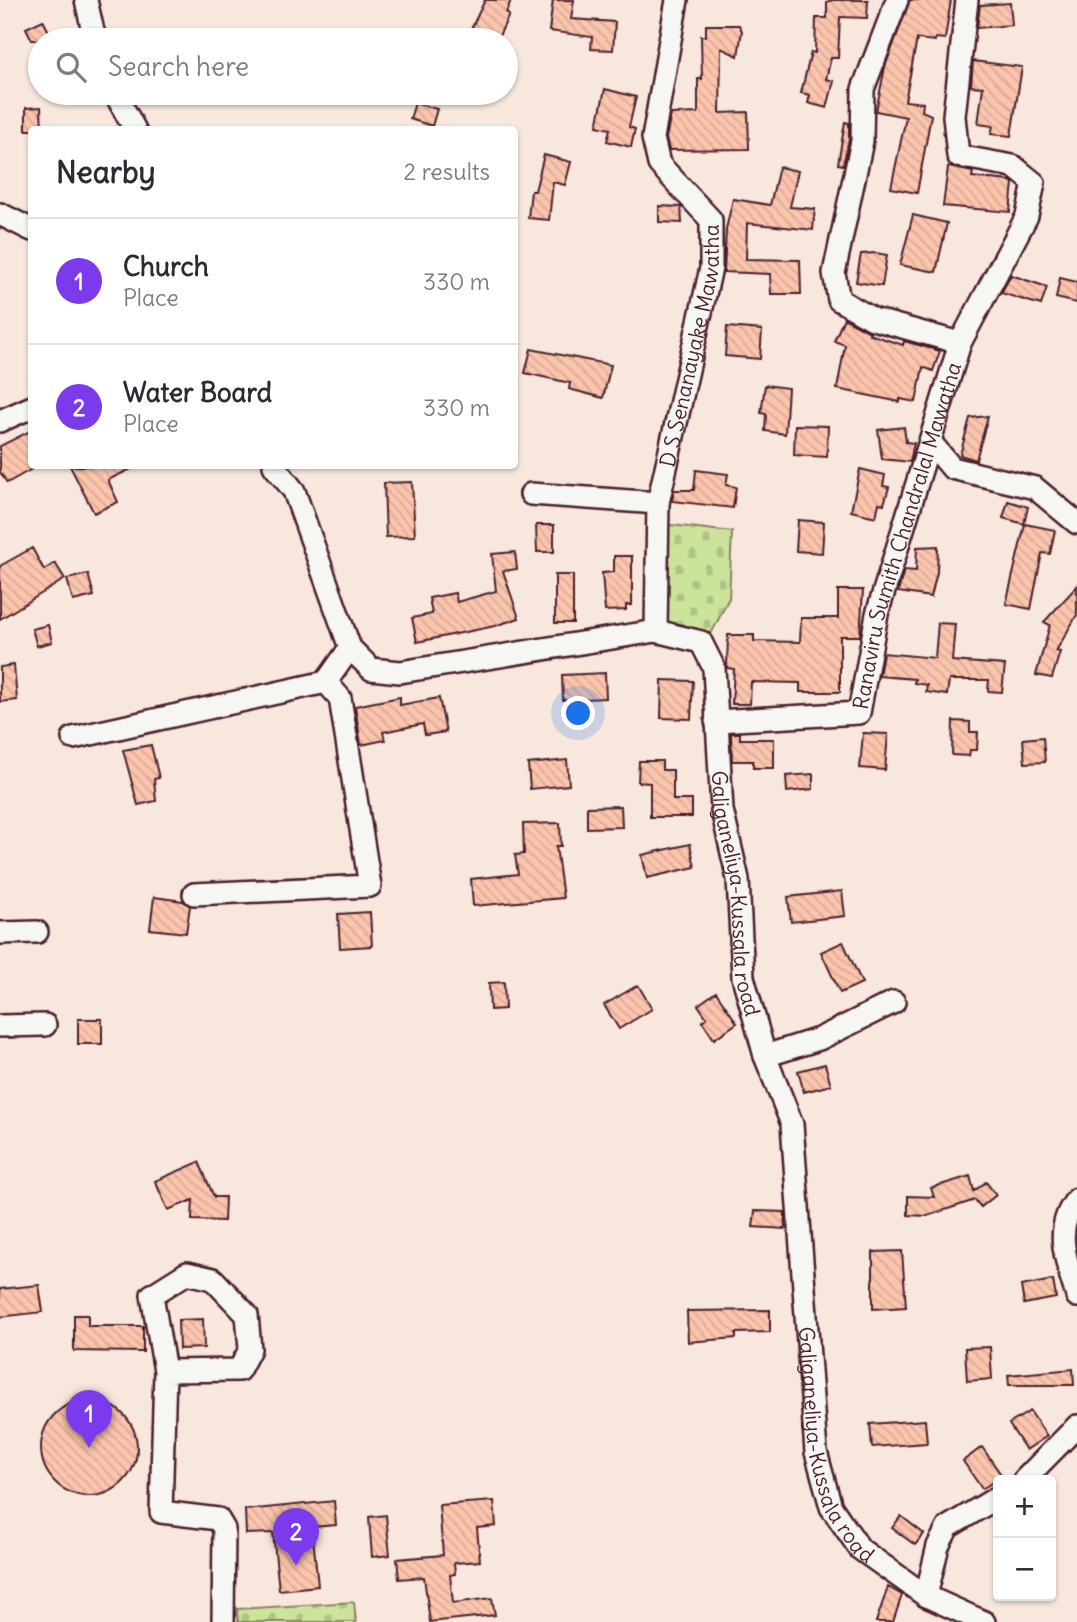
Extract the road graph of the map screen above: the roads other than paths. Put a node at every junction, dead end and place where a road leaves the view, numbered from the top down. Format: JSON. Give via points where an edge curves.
{"nodes":[{"id":1,"x":86,"y":0,"type":"edge"},
{"id":2,"x":677,"y":0,"type":"edge"},
{"id":3,"x":897,"y":0,"type":"edge"},
{"id":4,"x":967,"y":0,"type":"edge"},
{"id":5,"x":92,"y":28,"type":"edge"},
{"id":6,"x":121,"y":105,"type":"edge"},
{"id":7,"x":133,"y":126,"type":"edge"},
{"id":8,"x":0,"y":214,"type":"edge"},
{"id":9,"x":28,"y":228,"type":"edge"},
{"id":10,"x":960,"y":343,"type":"junction"},
{"id":11,"x":28,"y":409,"type":"edge"},
{"id":12,"x":0,"y":421,"type":"edge"},
{"id":13,"x":932,"y":444,"type":"junction"},
{"id":14,"x":276,"y":469,"type":"edge"},
{"id":15,"x":531,"y":494,"type":"dead end"},
{"id":16,"x":658,"y":503,"type":"junction"},
{"id":17,"x":1077,"y":523,"type":"edge"},
{"id":18,"x":656,"y":631,"type":"junction"},
{"id":19,"x":350,"y":648,"type":"junction"},
{"id":20,"x":326,"y":682,"type":"junction"},
{"id":21,"x":716,"y":721,"type":"junction"},
{"id":22,"x":73,"y":738,"type":"dead end"},
{"id":23,"x":194,"y":894,"type":"dead end"},
{"id":24,"x":37,"y":932,"type":"dead end"},
{"id":25,"x":0,"y":933,"type":"edge"},
{"id":26,"x":894,"y":1002,"type":"dead end"},
{"id":27,"x":45,"y":1025,"type":"dead end"},
{"id":28,"x":0,"y":1026,"type":"edge"},
{"id":29,"x":765,"y":1056,"type":"junction"},
{"id":30,"x":1077,"y":1199,"type":"edge"},
{"id":31,"x":1077,"y":1296,"type":"edge"},
{"id":32,"x":166,"y":1371,"type":"junction"},
{"id":33,"x":1077,"y":1426,"type":"edge"},
{"id":34,"x":1029,"y":1475,"type":"edge"},
{"id":35,"x":993,"y":1500,"type":"edge"},
{"id":36,"x":926,"y":1596,"type":"junction"},
{"id":37,"x":223,"y":1622,"type":"edge"},
{"id":38,"x":984,"y":1622,"type":"edge"}],
"edges":[{"from":1,"to":5,"type":"street"},
{"from":2,"to":16,"type":"street","name":"D S Senanayake Mawatha","via":[[653,138],[659,164],[711,220],[711,268]]},
{"from":3,"to":10,"type":"street","via":[[863,89],[862,141],[834,273],[836,287],[839,300],[873,319]]},
{"from":4,"to":10,"type":"street","name":"Ranaviru Sumith Chandralal Mawatha","via":[[954,116],[958,156],[1013,166],[1034,183],[1027,216]]},
{"from":6,"to":7,"type":"street"},
{"from":8,"to":9,"type":"street"},
{"from":10,"to":13,"type":"street","name":"Ranaviru Sumith Chandralal Mawatha"},
{"from":11,"to":12,"type":"street"},
{"from":13,"to":17,"type":"street","via":[[953,468],[1035,488]]},
{"from":13,"to":21,"type":"street","name":"Ranaviru Sumith Chandralal Mawatha","via":[[877,614],[859,713]]},
{"from":14,"to":19,"type":"street","via":[[294,491]]},
{"from":15,"to":16,"type":"street"},
{"from":16,"to":18,"type":"street","name":"D S Senanayake Mawatha"},
{"from":18,"to":19,"type":"street","name":"Galiganeliya-Kussala road","via":[[400,672],[371,669]]},
{"from":18,"to":21,"type":"street","name":"Galiganeliya-Kussala road","via":[[701,642],[714,668]]},
{"from":19,"to":20,"type":"street"},
{"from":20,"to":22,"type":"street"},
{"from":20,"to":23,"type":"street","via":[[340,698],[370,886]]},
{"from":21,"to":29,"type":"street","name":"Galiganeliya-Kussala road","via":[[722,810],[738,879],[743,977]]},
{"from":24,"to":25,"type":"street"},
{"from":26,"to":29,"type":"street","via":[[818,1039]]},
{"from":27,"to":28,"type":"street"},
{"from":29,"to":36,"type":"street","name":"Galiganeliya-Kussala road","via":[[792,1124],[816,1452],[831,1507],[860,1549]]},
{"from":30,"to":31,"type":"street","via":[[1066,1211],[1061,1245]]},
{"from":32,"to":32,"type":"street","via":[[239,1370],[250,1349],[247,1315],[213,1279],[187,1273],[152,1295]]},
{"from":32,"to":37,"type":"street","via":[[161,1512],[218,1520],[224,1529]]},
{"from":33,"to":34,"type":"street"},
{"from":35,"to":36,"type":"street","via":[[948,1527],[938,1546]]},
{"from":36,"to":38,"type":"street","name":"Galiganeliya-Kussala road"}]}
